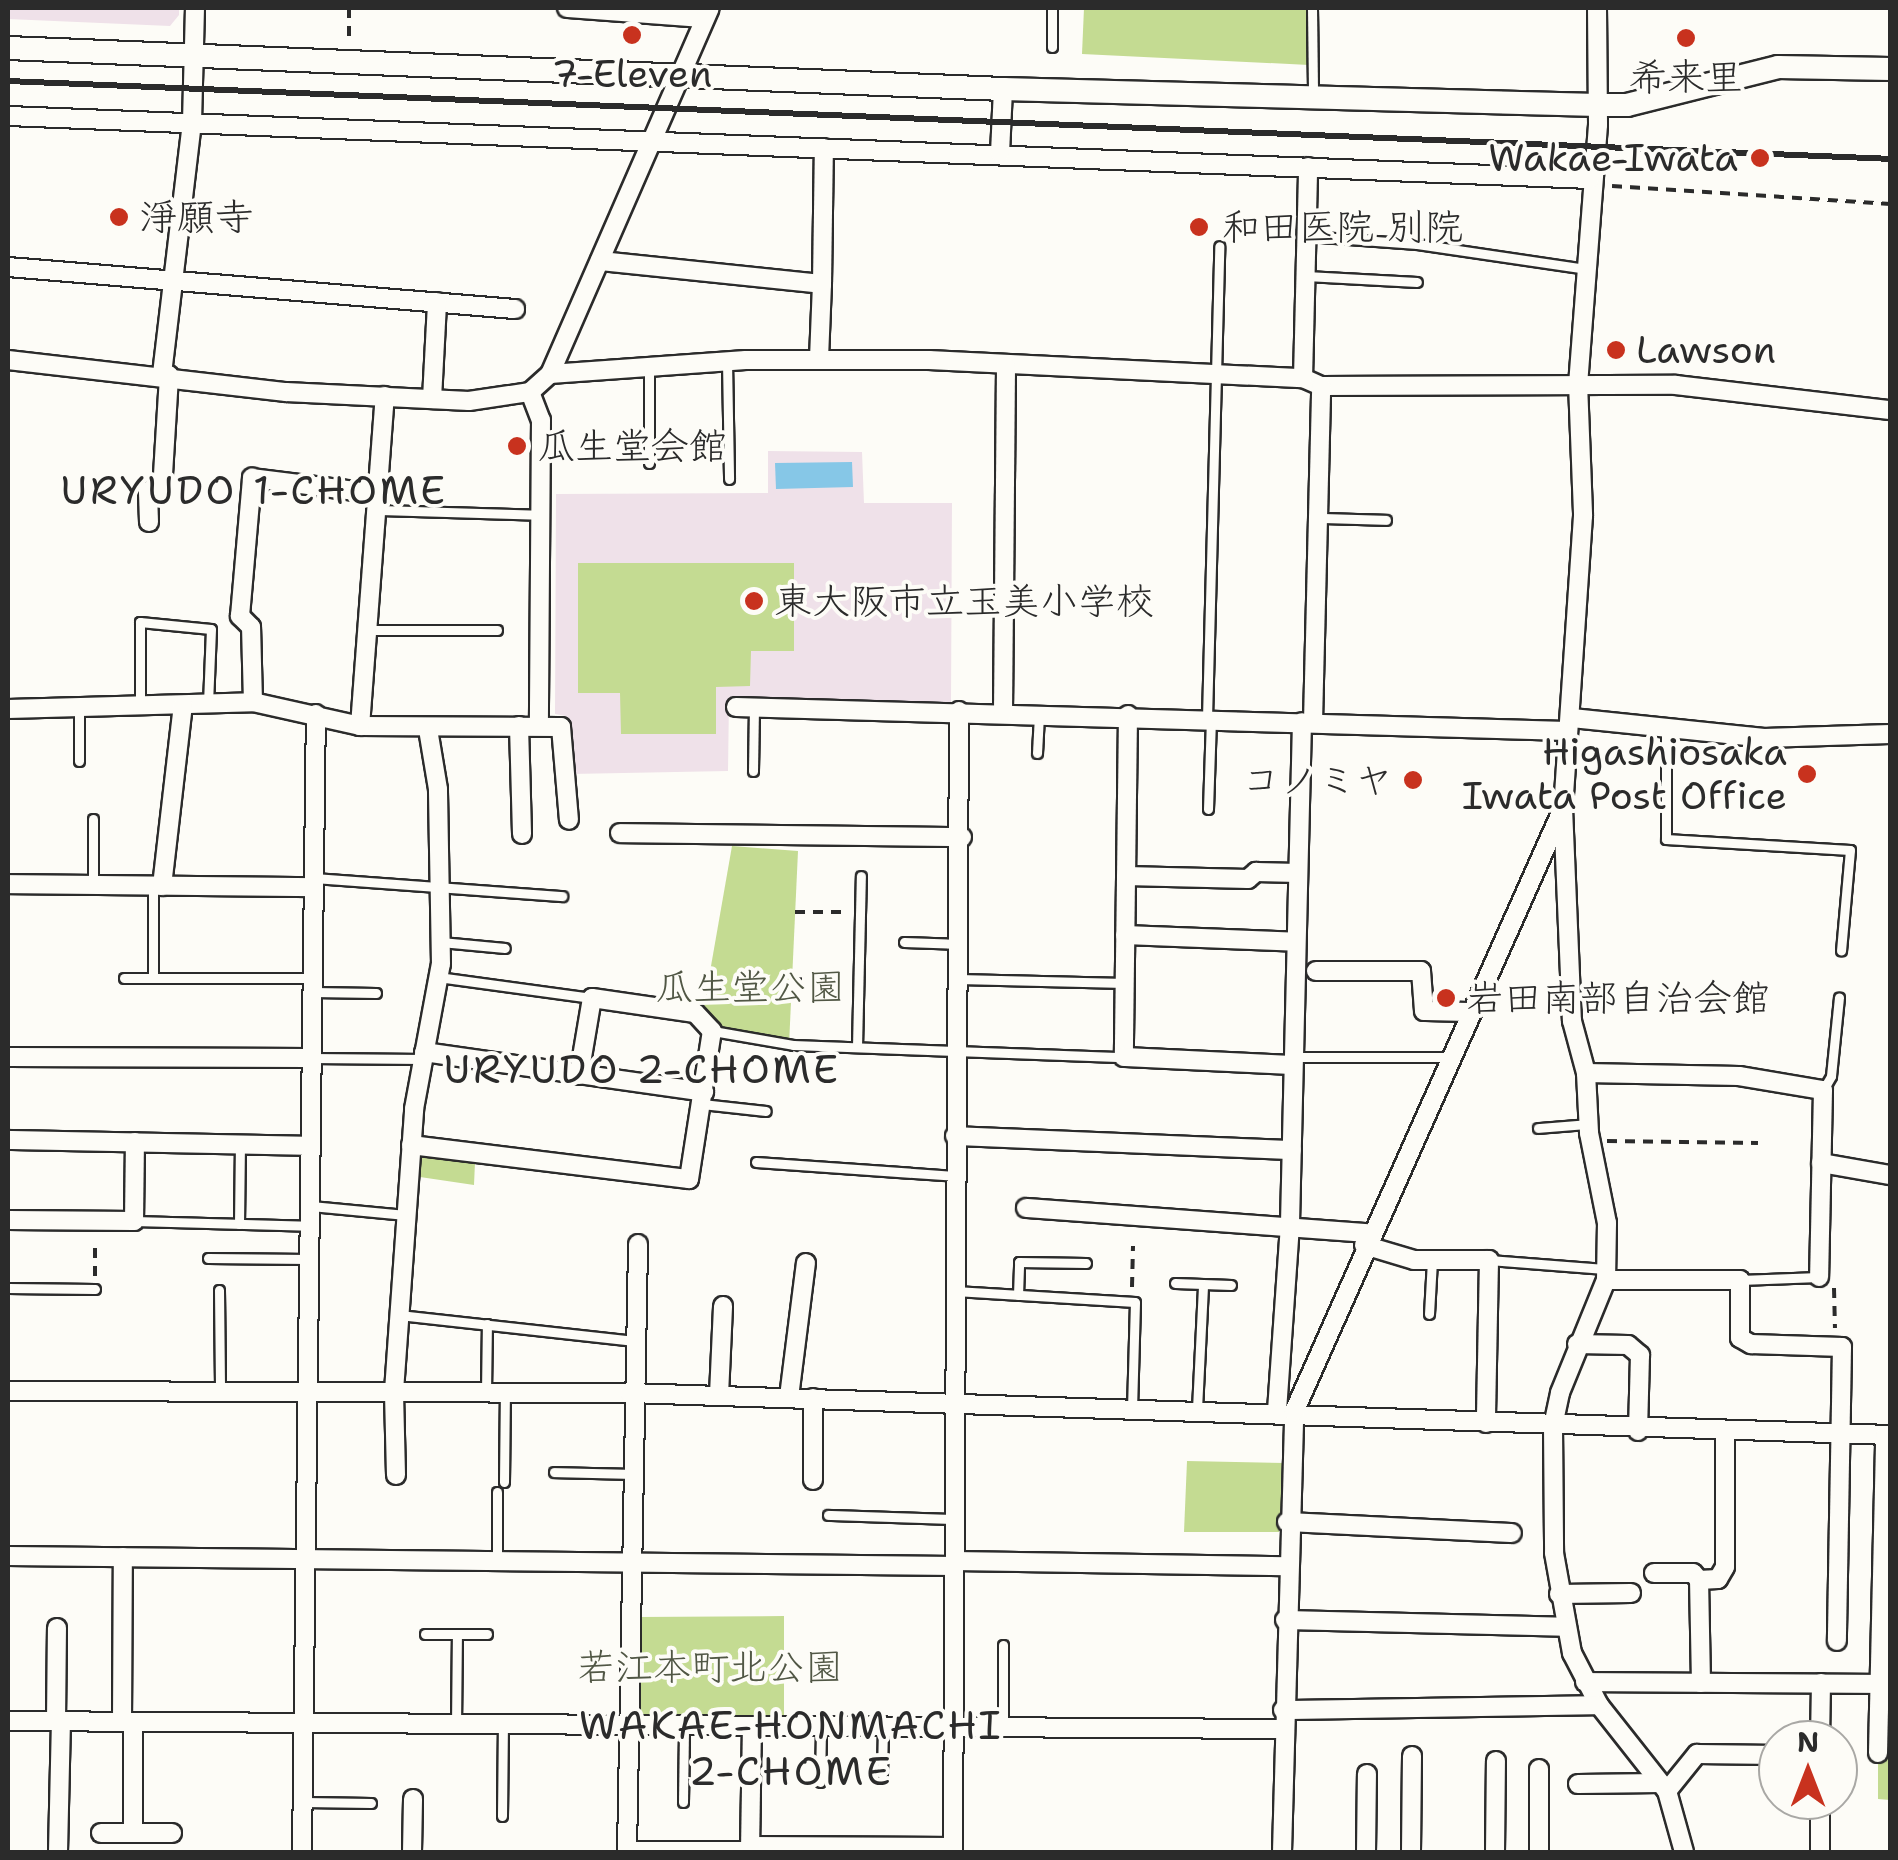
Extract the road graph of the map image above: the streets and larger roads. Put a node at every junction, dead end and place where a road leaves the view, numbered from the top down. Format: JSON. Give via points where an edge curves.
{"nodes":[{"id":1,"x":196,"y":8,"type":"edge"},
{"id":2,"x":567,"y":8,"type":"edge"},
{"id":3,"x":591,"y":8,"type":"edge"},
{"id":4,"x":1597,"y":8,"type":"edge"},
{"id":5,"x":707,"y":13,"type":"edge"},
{"id":6,"x":8,"y":48,"type":"edge"},
{"id":7,"x":195,"y":57,"type":"junction"},
{"id":8,"x":1890,"y":70,"type":"edge"},
{"id":9,"x":677,"y":77,"type":"junction"},
{"id":10,"x":1004,"y":89,"type":"junction"},
{"id":11,"x":1598,"y":106,"type":"junction"},
{"id":12,"x":8,"y":116,"type":"edge"},
{"id":13,"x":192,"y":122,"type":"junction"},
{"id":14,"x":650,"y":141,"type":"junction"},
{"id":15,"x":824,"y":148,"type":"junction"},
{"id":16,"x":1000,"y":153,"type":"junction"},
{"id":17,"x":1308,"y":167,"type":"junction"},
{"id":18,"x":1590,"y":179,"type":"junction"},
{"id":19,"x":600,"y":260,"type":"junction"},
{"id":20,"x":8,"y":267,"type":"edge"},
{"id":21,"x":175,"y":278,"type":"junction"},
{"id":22,"x":822,"y":284,"type":"junction"},
{"id":23,"x":437,"y":302,"type":"junction"},
{"id":24,"x":515,"y":309,"type":"dead end"},
{"id":25,"x":8,"y":360,"type":"edge"},
{"id":26,"x":819,"y":360,"type":"junction"},
{"id":27,"x":1006,"y":367,"type":"junction"},
{"id":28,"x":550,"y":374,"type":"junction"},
{"id":29,"x":166,"y":375,"type":"junction"},
{"id":30,"x":1303,"y":378,"type":"junction"},
{"id":31,"x":1578,"y":383,"type":"junction"},
{"id":32,"x":1321,"y":386,"type":"junction"},
{"id":33,"x":530,"y":392,"type":"junction"},
{"id":34,"x":385,"y":396,"type":"junction"},
{"id":35,"x":432,"y":399,"type":"junction"},
{"id":36,"x":1890,"y":410,"type":"edge"},
{"id":37,"x":377,"y":502,"type":"junction"},
{"id":38,"x":149,"y":522,"type":"dead end"},
{"id":39,"x":253,"y":702,"type":"junction"},
{"id":40,"x":183,"y":704,"type":"junction"},
{"id":41,"x":745,"y":707,"type":"road end"},
{"id":42,"x":8,"y":709,"type":"edge"},
{"id":43,"x":959,"y":711,"type":"junction"},
{"id":44,"x":1004,"y":712,"type":"junction"},
{"id":45,"x":316,"y":714,"type":"junction"},
{"id":46,"x":1128,"y":715,"type":"junction"},
{"id":47,"x":1307,"y":722,"type":"junction"},
{"id":48,"x":1570,"y":724,"type":"junction"},
{"id":49,"x":360,"y":726,"type":"junction"},
{"id":50,"x":519,"y":726,"type":"junction"},
{"id":51,"x":539,"y":726,"type":"junction"},
{"id":52,"x":428,"y":729,"type":"junction"},
{"id":53,"x":1890,"y":734,"type":"edge"},
{"id":54,"x":1563,"y":808,"type":"junction"},
{"id":55,"x":568,"y":820,"type":"dead end"},
{"id":56,"x":620,"y":833,"type":"dead end"},
{"id":57,"x":522,"y":834,"type":"dead end"},
{"id":58,"x":962,"y":837,"type":"junction"},
{"id":59,"x":1298,"y":873,"type":"junction"},
{"id":60,"x":1126,"y":876,"type":"junction"},
{"id":61,"x":313,"y":883,"type":"junction"},
{"id":62,"x":8,"y":884,"type":"edge"},
{"id":63,"x":157,"y":886,"type":"junction"},
{"id":64,"x":1126,"y":934,"type":"junction"},
{"id":65,"x":1296,"y":942,"type":"junction"},
{"id":66,"x":1316,"y":971,"type":"dead end"},
{"id":67,"x":1470,"y":1012,"type":"junction"},
{"id":68,"x":424,"y":1056,"type":"junction"},
{"id":69,"x":8,"y":1057,"type":"edge"},
{"id":70,"x":309,"y":1058,"type":"junction"},
{"id":71,"x":1293,"y":1061,"type":"junction"},
{"id":72,"x":1586,"y":1073,"type":"junction"},
{"id":73,"x":579,"y":1075,"type":"junction"},
{"id":74,"x":703,"y":1098,"type":"junction"},
{"id":75,"x":956,"y":1136,"type":"junction"},
{"id":76,"x":8,"y":1140,"type":"edge"},
{"id":77,"x":135,"y":1142,"type":"junction"},
{"id":78,"x":411,"y":1145,"type":"junction"},
{"id":79,"x":308,"y":1146,"type":"junction"},
{"id":80,"x":1292,"y":1150,"type":"junction"},
{"id":81,"x":1821,"y":1163,"type":"junction"},
{"id":82,"x":1890,"y":1175,"type":"edge"},
{"id":83,"x":1026,"y":1208,"type":"dead end"},
{"id":84,"x":8,"y":1220,"type":"edge"},
{"id":85,"x":1290,"y":1223,"type":"junction"},
{"id":86,"x":1366,"y":1239,"type":"junction"},
{"id":87,"x":638,"y":1244,"type":"dead end"},
{"id":88,"x":806,"y":1263,"type":"dead end"},
{"id":89,"x":1606,"y":1274,"type":"junction"},
{"id":90,"x":1819,"y":1278,"type":"road end"},
{"id":91,"x":723,"y":1306,"type":"dead end"},
{"id":92,"x":1577,"y":1344,"type":"junction"},
{"id":93,"x":8,"y":1390,"type":"edge"},
{"id":94,"x":394,"y":1390,"type":"junction"},
{"id":95,"x":307,"y":1392,"type":"junction"},
{"id":96,"x":630,"y":1393,"type":"junction"},
{"id":97,"x":718,"y":1395,"type":"junction"},
{"id":98,"x":790,"y":1397,"type":"junction"},
{"id":99,"x":813,"y":1398,"type":"junction"},
{"id":100,"x":956,"y":1402,"type":"junction"},
{"id":101,"x":1286,"y":1412,"type":"junction"},
{"id":102,"x":1486,"y":1423,"type":"junction"},
{"id":103,"x":1553,"y":1428,"type":"junction"},
{"id":104,"x":1638,"y":1430,"type":"junction"},
{"id":105,"x":1725,"y":1434,"type":"junction"},
{"id":106,"x":1839,"y":1434,"type":"junction"},
{"id":107,"x":1888,"y":1435,"type":"edge"},
{"id":108,"x":396,"y":1475,"type":"dead end"},
{"id":109,"x":813,"y":1480,"type":"dead end"},
{"id":110,"x":1287,"y":1522,"type":"junction"},
{"id":111,"x":1512,"y":1534,"type":"dead end"},
{"id":112,"x":8,"y":1556,"type":"edge"},
{"id":113,"x":123,"y":1557,"type":"junction"},
{"id":114,"x":306,"y":1559,"type":"junction"},
{"id":115,"x":630,"y":1562,"type":"junction"},
{"id":116,"x":954,"y":1563,"type":"junction"},
{"id":117,"x":1286,"y":1566,"type":"junction"},
{"id":118,"x":1654,"y":1574,"type":"dead end"},
{"id":119,"x":1699,"y":1580,"type":"junction"},
{"id":120,"x":1631,"y":1593,"type":"dead end"},
{"id":121,"x":1559,"y":1594,"type":"junction"},
{"id":122,"x":1285,"y":1620,"type":"junction"},
{"id":123,"x":1566,"y":1627,"type":"junction"},
{"id":124,"x":57,"y":1628,"type":"dead end"},
{"id":125,"x":1837,"y":1641,"type":"dead end"},
{"id":126,"x":1585,"y":1682,"type":"junction"},
{"id":127,"x":1701,"y":1683,"type":"junction"},
{"id":128,"x":1821,"y":1684,"type":"junction"},
{"id":129,"x":1879,"y":1684,"type":"junction"},
{"id":130,"x":1600,"y":1705,"type":"junction"},
{"id":131,"x":8,"y":1720,"type":"edge"},
{"id":132,"x":1283,"y":1720,"type":"junction"},
{"id":133,"x":1820,"y":1720,"type":"edge"},
{"id":134,"x":58,"y":1721,"type":"junction"},
{"id":135,"x":128,"y":1722,"type":"junction"},
{"id":136,"x":304,"y":1724,"type":"junction"},
{"id":137,"x":628,"y":1727,"type":"junction"},
{"id":138,"x":752,"y":1727,"type":"junction"},
{"id":139,"x":952,"y":1728,"type":"junction"},
{"id":140,"x":1878,"y":1753,"type":"dead end"},
{"id":141,"x":1758,"y":1755,"type":"edge"},
{"id":142,"x":1412,"y":1756,"type":"dead end"},
{"id":143,"x":1496,"y":1761,"type":"dead end"},
{"id":144,"x":1539,"y":1769,"type":"dead end"},
{"id":145,"x":1367,"y":1774,"type":"dead end"},
{"id":146,"x":1578,"y":1784,"type":"dead end"},
{"id":147,"x":1664,"y":1787,"type":"junction"},
{"id":148,"x":413,"y":1799,"type":"dead end"},
{"id":149,"x":1820,"y":1820,"type":"edge"},
{"id":150,"x":101,"y":1833,"type":"dead end"},
{"id":151,"x":132,"y":1833,"type":"junction"},
{"id":152,"x":172,"y":1834,"type":"dead end"},
{"id":153,"x":750,"y":1846,"type":"junction"},
{"id":154,"x":953,"y":1850,"type":"edge"},
{"id":155,"x":58,"y":1852,"type":"edge"},
{"id":156,"x":302,"y":1852,"type":"edge"},
{"id":157,"x":412,"y":1852,"type":"edge"},
{"id":158,"x":627,"y":1852,"type":"edge"},
{"id":159,"x":1282,"y":1852,"type":"edge"},
{"id":160,"x":1366,"y":1852,"type":"edge"},
{"id":161,"x":1411,"y":1852,"type":"edge"},
{"id":162,"x":1495,"y":1852,"type":"edge"},
{"id":163,"x":1539,"y":1852,"type":"edge"},
{"id":164,"x":1684,"y":1852,"type":"edge"},
{"id":165,"x":1820,"y":1852,"type":"edge"}],
"edges":[{"from":1,"to":7,"type":"street"},
{"from":2,"to":3,"type":"street"},
{"from":3,"to":5,"type":"street"},
{"from":4,"to":11,"type":"street"},
{"from":5,"to":9,"type":"street"},
{"from":6,"to":7,"type":"street"},
{"from":7,"to":9,"type":"street"},
{"from":7,"to":13,"type":"street"},
{"from":8,"to":11,"type":"street","via":[[1778,67],[1627,105]]},
{"from":9,"to":10,"type":"street"},
{"from":9,"to":14,"type":"street"},
{"from":10,"to":11,"type":"street"},
{"from":10,"to":16,"type":"street"},
{"from":11,"to":18,"type":"street"},
{"from":12,"to":13,"type":"street"},
{"from":13,"to":14,"type":"street"},
{"from":13,"to":21,"type":"street"},
{"from":14,"to":15,"type":"street"},
{"from":14,"to":19,"type":"street"},
{"from":15,"to":16,"type":"street"},
{"from":15,"to":22,"type":"street"},
{"from":16,"to":17,"type":"street"},
{"from":17,"to":18,"type":"street"},
{"from":17,"to":30,"type":"street"},
{"from":18,"to":31,"type":"street"},
{"from":19,"to":22,"type":"street"},
{"from":19,"to":28,"type":"street"},
{"from":20,"to":21,"type":"street"},
{"from":21,"to":23,"type":"street"},
{"from":21,"to":29,"type":"street"},
{"from":22,"to":26,"type":"street"},
{"from":23,"to":24,"type":"street"},
{"from":23,"to":35,"type":"street"},
{"from":25,"to":29,"type":"street"},
{"from":26,"to":27,"type":"street"},
{"from":26,"to":28,"type":"street"},
{"from":27,"to":30,"type":"street"},
{"from":27,"to":44,"type":"street"},
{"from":28,"to":33,"type":"street"},
{"from":29,"to":34,"type":"street","via":[[286,392]]},
{"from":29,"to":38,"type":"street","via":[[162,491],[148,491]]},
{"from":30,"to":32,"type":"street"},
{"from":31,"to":32,"type":"street"},
{"from":31,"to":36,"type":"street","via":[[1676,385]]},
{"from":31,"to":48,"type":"street","via":[[1583,516]]},
{"from":32,"to":47,"type":"street"},
{"from":33,"to":35,"type":"street","via":[[505,399]]},
{"from":33,"to":51,"type":"street","via":[[541,420]]},
{"from":34,"to":35,"type":"street"},
{"from":34,"to":37,"type":"street"},
{"from":37,"to":39,"type":"street","via":[[252,478],[240,616],[251,626]]},
{"from":37,"to":49,"type":"street"},
{"from":39,"to":40,"type":"street"},
{"from":39,"to":45,"type":"street"},
{"from":40,"to":42,"type":"street"},
{"from":40,"to":63,"type":"street"},
{"from":41,"to":43,"type":"street"},
{"from":43,"to":44,"type":"street"},
{"from":43,"to":58,"type":"street"},
{"from":44,"to":46,"type":"street"},
{"from":45,"to":49,"type":"street"},
{"from":45,"to":61,"type":"street"},
{"from":46,"to":47,"type":"street"},
{"from":46,"to":60,"type":"street"},
{"from":47,"to":48,"type":"street"},
{"from":47,"to":59,"type":"street"},
{"from":48,"to":53,"type":"street","via":[[1764,738]]},
{"from":48,"to":54,"type":"street"},
{"from":49,"to":52,"type":"street"},
{"from":50,"to":51,"type":"street"},
{"from":50,"to":52,"type":"street"},
{"from":50,"to":57,"type":"street"},
{"from":51,"to":55,"type":"street","via":[[561,727]]},
{"from":52,"to":68,"type":"street","via":[[438,789],[441,942]]},
{"from":54,"to":67,"type":"street"},
{"from":54,"to":72,"type":"street","via":[[1572,1021]]},
{"from":56,"to":58,"type":"street"},
{"from":58,"to":75,"type":"street"},
{"from":59,"to":60,"type":"street","via":[[1256,872],[1248,879]]},
{"from":59,"to":65,"type":"street"},
{"from":60,"to":64,"type":"street"},
{"from":61,"to":63,"type":"street"},
{"from":61,"to":70,"type":"street"},
{"from":62,"to":63,"type":"street"},
{"from":64,"to":65,"type":"street"},
{"from":64,"to":71,"type":"street","via":[[1124,1057]]},
{"from":65,"to":71,"type":"street"},
{"from":66,"to":67,"type":"street","via":[[1422,971],[1424,1011]]},
{"from":67,"to":86,"type":"street"},
{"from":68,"to":73,"type":"street"},
{"from":68,"to":78,"type":"street"},
{"from":69,"to":70,"type":"street"},
{"from":70,"to":79,"type":"street"},
{"from":71,"to":80,"type":"street"},
{"from":72,"to":81,"type":"street","via":[[1739,1076],[1823,1090]]},
{"from":72,"to":89,"type":"street","via":[[1589,1132],[1607,1224]]},
{"from":73,"to":74,"type":"street"},
{"from":73,"to":74,"type":"street","via":[[592,998],[695,1013],[712,1031]]},
{"from":74,"to":78,"type":"street","via":[[690,1179]]},
{"from":75,"to":80,"type":"street"},
{"from":75,"to":100,"type":"street"},
{"from":76,"to":77,"type":"street"},
{"from":77,"to":79,"type":"street"},
{"from":77,"to":84,"type":"street","via":[[134,1221]]},
{"from":78,"to":94,"type":"street"},
{"from":79,"to":95,"type":"street"},
{"from":80,"to":85,"type":"street"},
{"from":81,"to":82,"type":"street"},
{"from":81,"to":90,"type":"street"},
{"from":83,"to":85,"type":"street"},
{"from":85,"to":86,"type":"street"},
{"from":85,"to":101,"type":"street"},
{"from":86,"to":101,"type":"street"},
{"from":86,"to":102,"type":"street","via":[[1432,1260],[1489,1260]]},
{"from":87,"to":96,"type":"street"},
{"from":88,"to":98,"type":"street"},
{"from":89,"to":92,"type":"street"},
{"from":89,"to":106,"type":"street","via":[[1740,1280],[1740,1338],[1751,1344],[1842,1347]]},
{"from":91,"to":97,"type":"street"},
{"from":92,"to":103,"type":"street"},
{"from":92,"to":104,"type":"street","via":[[1628,1345],[1640,1355]]},
{"from":93,"to":95,"type":"street"},
{"from":94,"to":95,"type":"street"},
{"from":94,"to":96,"type":"street"},
{"from":94,"to":108,"type":"street"},
{"from":95,"to":114,"type":"street"},
{"from":96,"to":97,"type":"street"},
{"from":96,"to":115,"type":"street"},
{"from":97,"to":98,"type":"street"},
{"from":98,"to":99,"type":"street"},
{"from":99,"to":100,"type":"street"},
{"from":99,"to":109,"type":"street"},
{"from":100,"to":101,"type":"street"},
{"from":100,"to":116,"type":"street"},
{"from":101,"to":102,"type":"street"},
{"from":101,"to":110,"type":"street"},
{"from":102,"to":103,"type":"street"},
{"from":103,"to":104,"type":"street"},
{"from":103,"to":121,"type":"street"},
{"from":104,"to":105,"type":"street"},
{"from":105,"to":106,"type":"street"},
{"from":105,"to":119,"type":"street","via":[[1725,1567],[1718,1579]]},
{"from":106,"to":107,"type":"street"},
{"from":106,"to":125,"type":"street"},
{"from":107,"to":129,"type":"street"},
{"from":110,"to":111,"type":"street"},
{"from":110,"to":117,"type":"street"},
{"from":112,"to":113,"type":"street"},
{"from":113,"to":114,"type":"street"},
{"from":113,"to":135,"type":"street"},
{"from":114,"to":115,"type":"street"},
{"from":114,"to":136,"type":"street"},
{"from":115,"to":116,"type":"street"},
{"from":115,"to":137,"type":"street"},
{"from":116,"to":117,"type":"street"},
{"from":116,"to":139,"type":"street"},
{"from":117,"to":122,"type":"street"},
{"from":118,"to":119,"type":"street","via":[[1693,1574]]},
{"from":119,"to":127,"type":"street"},
{"from":120,"to":121,"type":"street"},
{"from":121,"to":123,"type":"street"},
{"from":122,"to":123,"type":"street"},
{"from":122,"to":132,"type":"street"},
{"from":123,"to":126,"type":"street"},
{"from":124,"to":134,"type":"street"},
{"from":126,"to":127,"type":"street"},
{"from":126,"to":130,"type":"street"},
{"from":127,"to":128,"type":"street"},
{"from":128,"to":129,"type":"street"},
{"from":128,"to":133,"type":"street"},
{"from":129,"to":140,"type":"street"},
{"from":130,"to":132,"type":"street"},
{"from":130,"to":147,"type":"street"},
{"from":131,"to":134,"type":"street"},
{"from":132,"to":139,"type":"street"},
{"from":132,"to":159,"type":"street"},
{"from":134,"to":135,"type":"street"},
{"from":134,"to":155,"type":"street"},
{"from":135,"to":136,"type":"street"},
{"from":135,"to":151,"type":"street"},
{"from":136,"to":137,"type":"street"},
{"from":136,"to":156,"type":"street"},
{"from":137,"to":138,"type":"street"},
{"from":137,"to":158,"type":"street"},
{"from":138,"to":139,"type":"street"},
{"from":138,"to":153,"type":"street"},
{"from":139,"to":154,"type":"street"},
{"from":141,"to":147,"type":"street","via":[[1696,1754]]},
{"from":142,"to":161,"type":"street"},
{"from":143,"to":162,"type":"street"},
{"from":144,"to":163,"type":"street"},
{"from":145,"to":160,"type":"street"},
{"from":146,"to":147,"type":"street"},
{"from":147,"to":164,"type":"street"},
{"from":148,"to":157,"type":"street"},
{"from":149,"to":165,"type":"street"},
{"from":150,"to":151,"type":"street"},
{"from":151,"to":152,"type":"street"},
{"from":153,"to":154,"type":"street"},
{"from":153,"to":158,"type":"street"}]}
